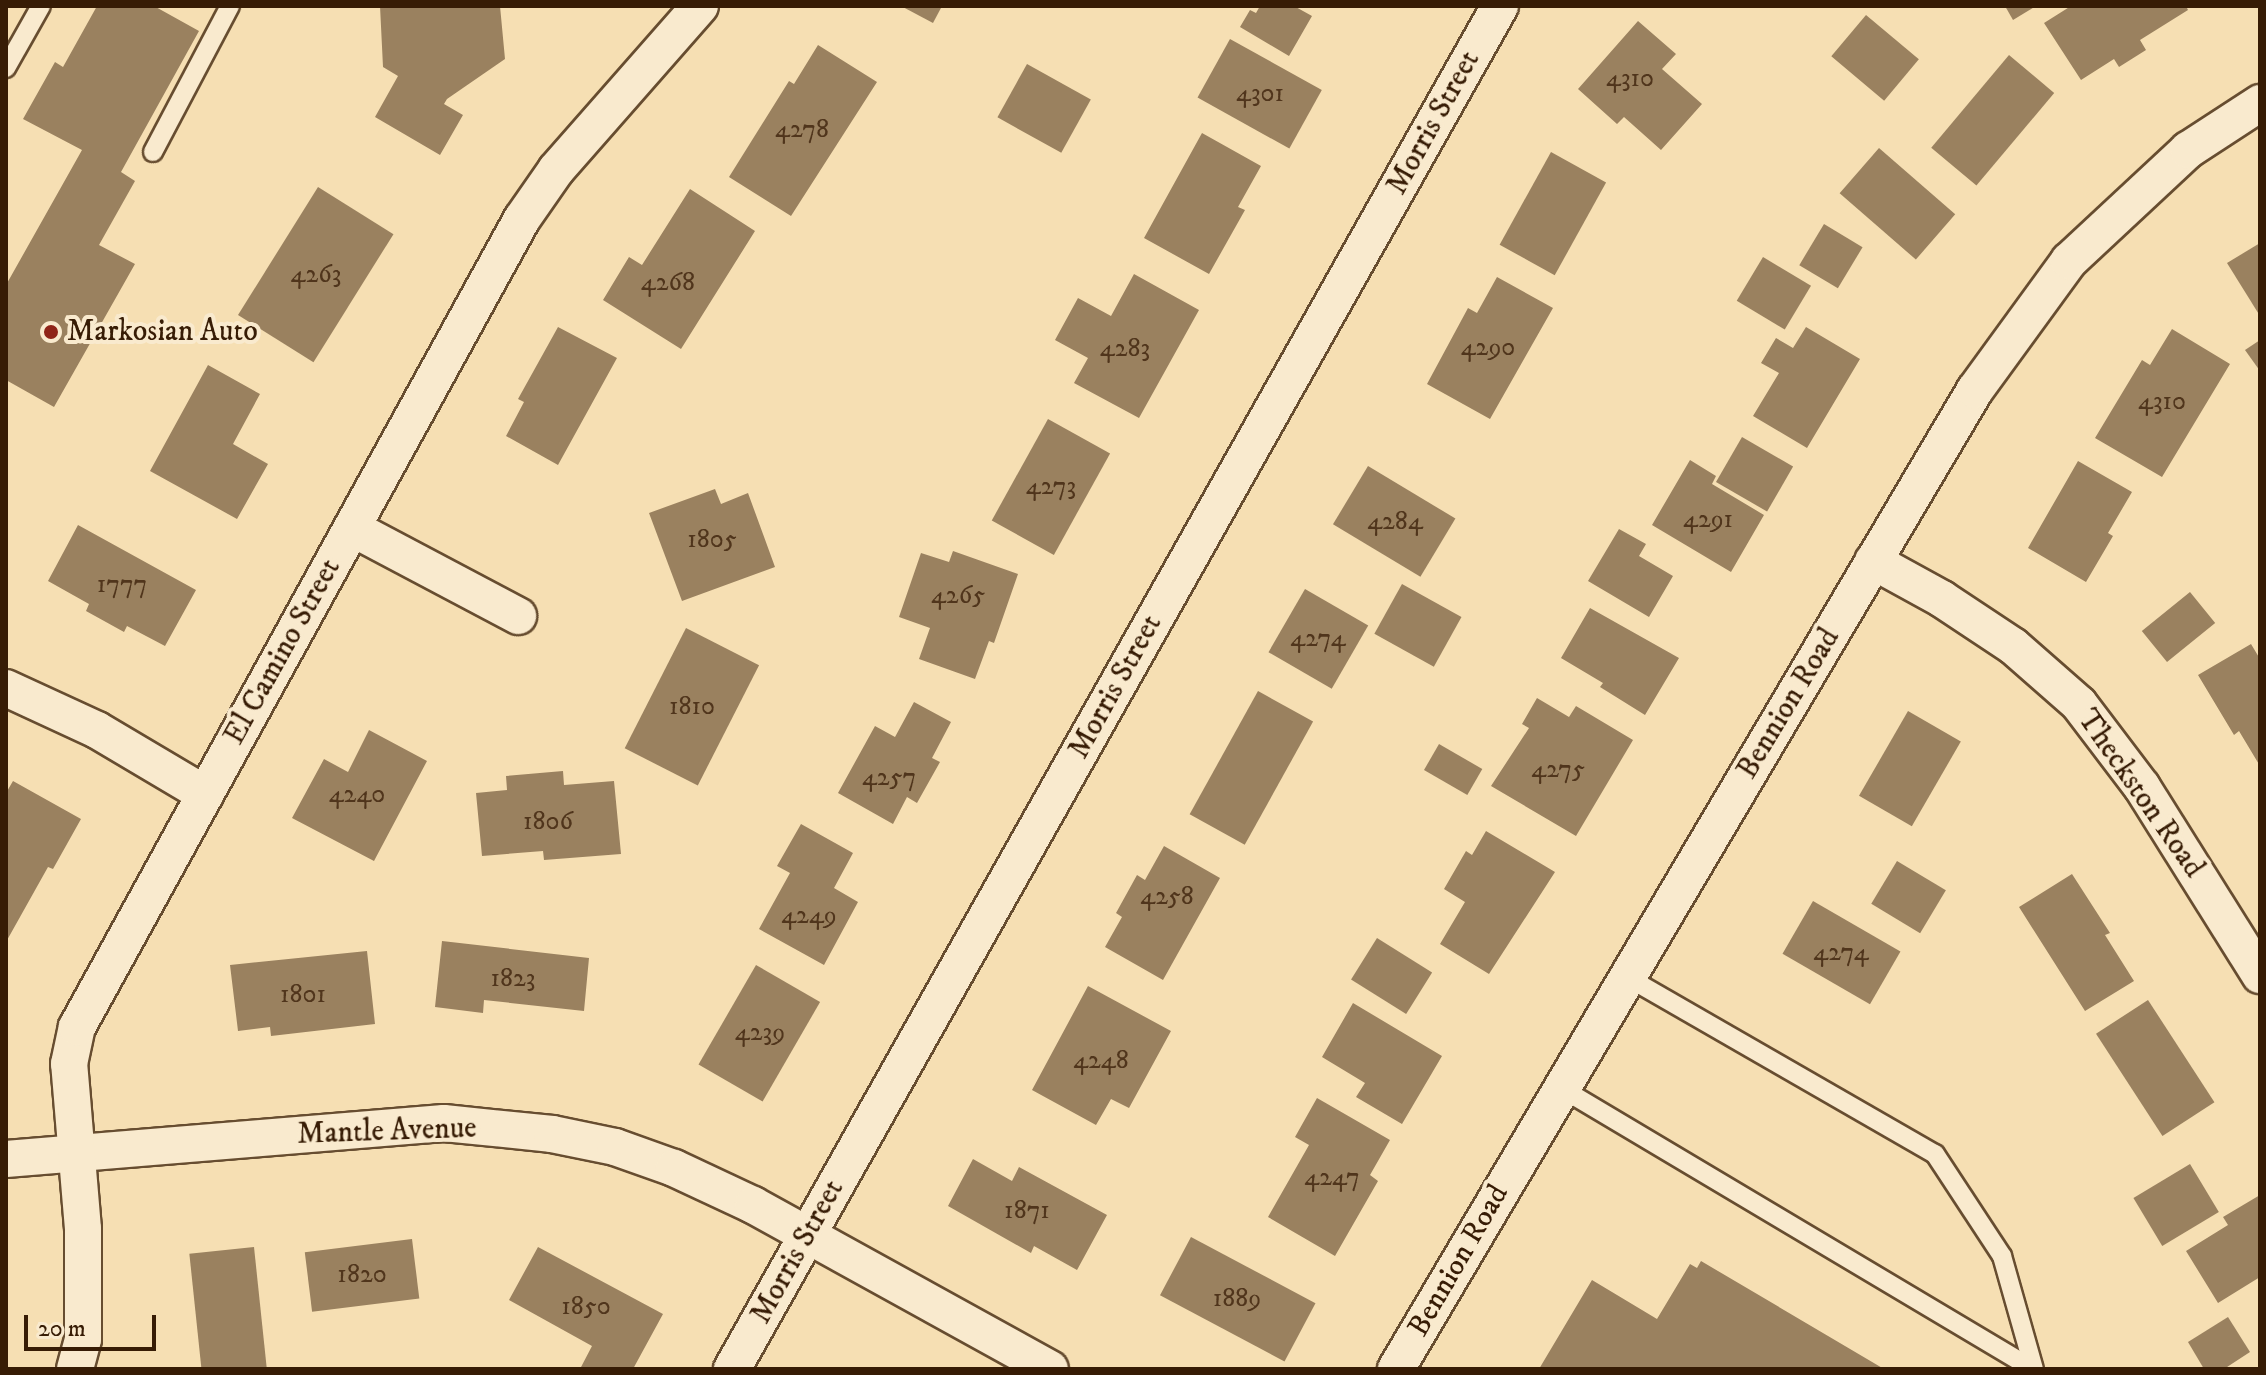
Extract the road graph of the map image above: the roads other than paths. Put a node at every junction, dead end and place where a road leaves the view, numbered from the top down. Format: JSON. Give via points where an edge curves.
{"nodes":[{"id":1,"x":41,"y":6,"type":"edge"},
{"id":2,"x":230,"y":6,"type":"edge"},
{"id":3,"x":700,"y":6,"type":"edge"},
{"id":4,"x":1500,"y":6,"type":"edge"},
{"id":5,"x":6,"y":68,"type":"edge"},
{"id":6,"x":2260,"y":103,"type":"edge"},
{"id":7,"x":153,"y":152,"type":"dead end"},
{"id":8,"x":352,"y":528,"type":"junction"},
{"id":9,"x":1873,"y":561,"type":"junction"},
{"id":10,"x":518,"y":616,"type":"dead end"},
{"id":11,"x":6,"y":688,"type":"edge"},
{"id":12,"x":205,"y":794,"type":"junction"},
{"id":13,"x":2260,"y":975,"type":"edge"},
{"id":14,"x":1627,"y":977,"type":"junction"},
{"id":15,"x":1561,"y":1088,"type":"junction"},
{"id":16,"x":75,"y":1153,"type":"junction"},
{"id":17,"x":6,"y":1159,"type":"edge"},
{"id":18,"x":807,"y":1235,"type":"junction"},
{"id":19,"x":75,"y":1369,"type":"edge"},
{"id":20,"x":732,"y":1369,"type":"edge"},
{"id":21,"x":1050,"y":1369,"type":"edge"},
{"id":22,"x":1396,"y":1369,"type":"edge"},
{"id":23,"x":2034,"y":1369,"type":"edge"}],
"edges":[{"from":1,"to":5,"type":"lane"},
{"from":2,"to":7,"type":"lane"},
{"from":3,"to":8,"type":"street","name":"El Camino Street","via":[[556,170],[522,219]]},
{"from":4,"to":18,"type":"street","name":"Morris Street"},
{"from":6,"to":9,"type":"street","name":"Bennion Road","via":[[2188,150],[2069,261],[1975,390]]},
{"from":8,"to":10,"type":"street"},
{"from":8,"to":12,"type":"street","name":"El Camino Street"},
{"from":9,"to":13,"type":"street","name":"Theckston Road","via":[[2013,646],[2079,704],[2142,787]]},
{"from":9,"to":14,"type":"street","name":"Bennion Road"},
{"from":11,"to":12,"type":"street","via":[[97,730]]},
{"from":12,"to":16,"type":"street","name":"El Camino Street","via":[[77,1027],[69,1064]]},
{"from":14,"to":15,"type":"street","name":"Bennion Road"},
{"from":14,"to":23,"type":"lane","via":[[1935,1154],[2002,1256]]},
{"from":15,"to":22,"type":"street","name":"Bennion Road"},
{"from":15,"to":23,"type":"lane"},
{"from":16,"to":17,"type":"street","name":"Mantle Avenue"},
{"from":16,"to":18,"type":"street","name":"Mantle Avenue","via":[[444,1123],[552,1134],[615,1147],[674,1168]]},
{"from":16,"to":19,"type":"street","name":"El Camino Street","via":[[83,1229],[83,1324]]},
{"from":18,"to":20,"type":"street","name":"Morris Street"},
{"from":18,"to":21,"type":"street","name":"Mantle Avenue"}]}
